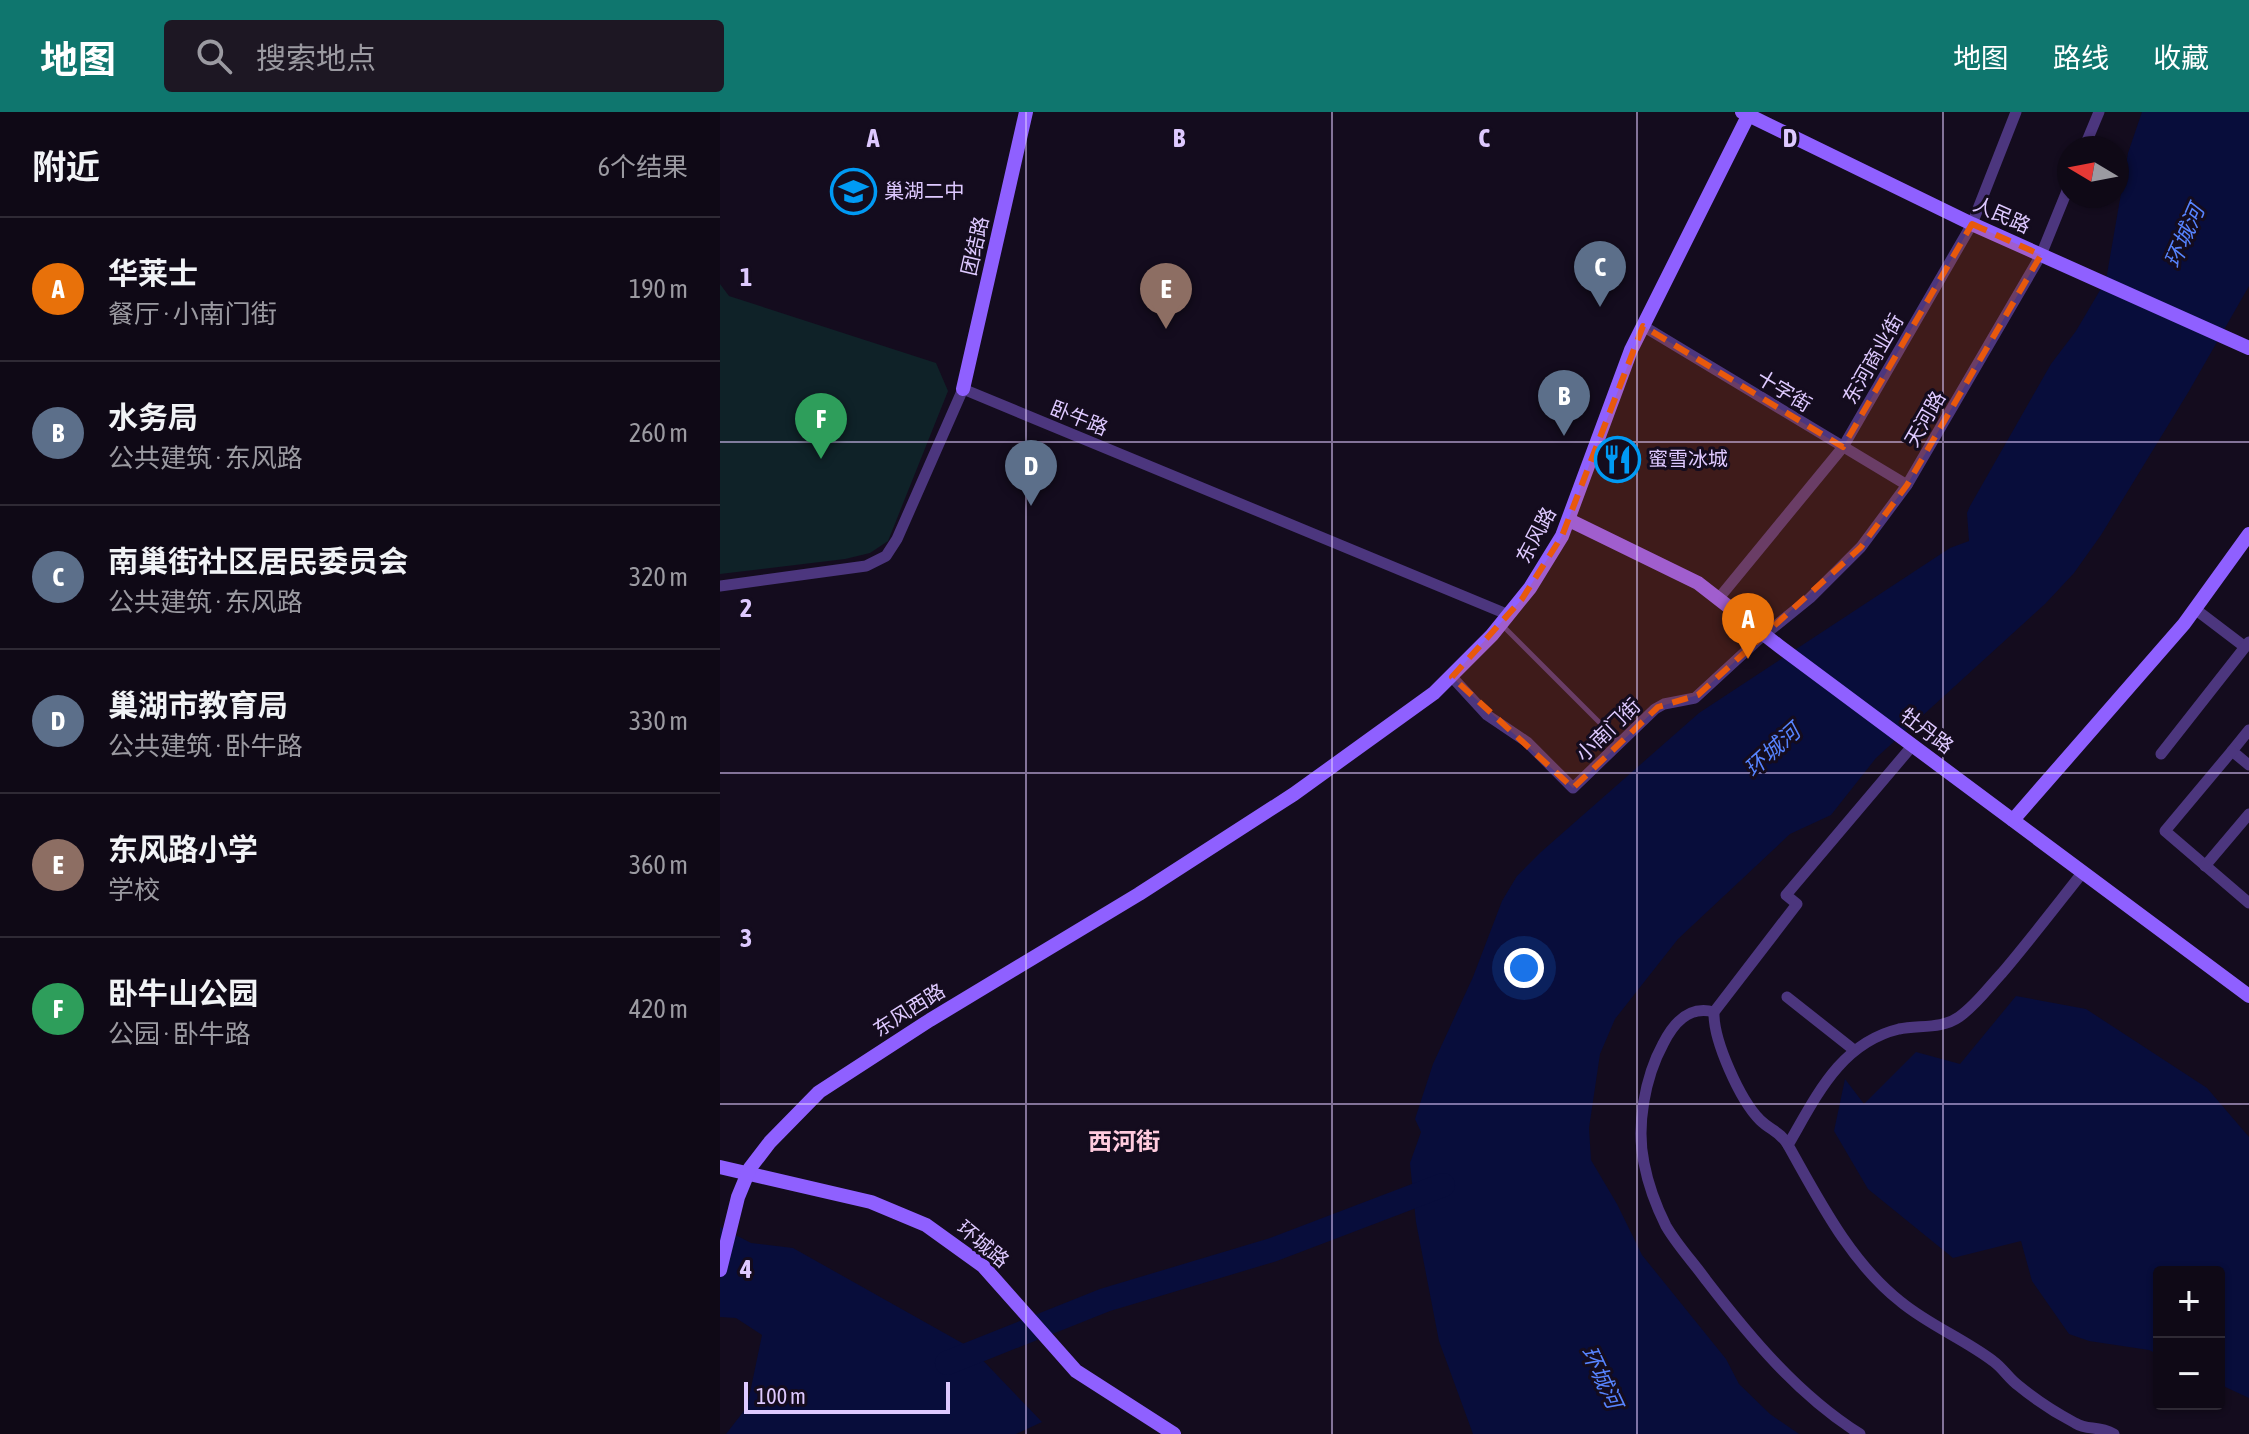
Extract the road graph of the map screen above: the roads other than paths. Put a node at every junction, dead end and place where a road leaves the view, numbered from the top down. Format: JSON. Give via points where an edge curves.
{"nodes":[{"id":1,"x":1026,"y":112,"type":"edge"},
{"id":2,"x":2016,"y":112,"type":"edge"},
{"id":3,"x":2099,"y":112,"type":"edge"},
{"id":4,"x":1747,"y":113,"type":"edge"},
{"id":5,"x":2089,"y":136,"type":"edge"},
{"id":6,"x":2060,"y":208,"type":"edge"},
{"id":7,"x":1972,"y":224,"type":"junction"},
{"id":8,"x":2041,"y":255,"type":"junction"},
{"id":9,"x":1643,"y":326,"type":"junction"},
{"id":10,"x":2249,"y":348,"type":"edge"},
{"id":11,"x":963,"y":389,"type":"junction"},
{"id":12,"x":1843,"y":447,"type":"junction"},
{"id":13,"x":1907,"y":485,"type":"junction"},
{"id":14,"x":1569,"y":520,"type":"junction"},
{"id":15,"x":2249,"y":534,"type":"edge"},
{"id":16,"x":720,"y":586,"type":"edge"},
{"id":17,"x":1719,"y":598,"type":"junction"},
{"id":18,"x":2195,"y":609,"type":"junction"},
{"id":19,"x":1505,"y":620,"type":"junction"},
{"id":20,"x":1764,"y":635,"type":"junction"},
{"id":21,"x":2247,"y":645,"type":"edge"},
{"id":22,"x":1452,"y":677,"type":"junction"},
{"id":23,"x":2249,"y":730,"type":"edge"},
{"id":24,"x":1621,"y":743,"type":"junction"},
{"id":25,"x":1913,"y":745,"type":"junction"},
{"id":26,"x":2232,"y":751,"type":"junction"},
{"id":27,"x":2161,"y":754,"type":"dead end"},
{"id":28,"x":2249,"y":765,"type":"edge"},
{"id":29,"x":2249,"y":814,"type":"edge"},
{"id":30,"x":2013,"y":820,"type":"junction"},
{"id":31,"x":1200,"y":855,"type":"joint"},
{"id":32,"x":2205,"y":866,"type":"junction"},
{"id":33,"x":2083,"y":872,"type":"junction"},
{"id":34,"x":2248,"y":899,"type":"edge"},
{"id":35,"x":2249,"y":996,"type":"edge"},
{"id":36,"x":1787,"y":997,"type":"dead end"},
{"id":37,"x":1714,"y":1012,"type":"junction"},
{"id":38,"x":1854,"y":1050,"type":"junction"},
{"id":39,"x":1788,"y":1145,"type":"junction"},
{"id":40,"x":720,"y":1167,"type":"edge"},
{"id":41,"x":747,"y":1174,"type":"junction"},
{"id":42,"x":720,"y":1270,"type":"edge"},
{"id":43,"x":1174,"y":1434,"type":"edge"},
{"id":44,"x":1860,"y":1434,"type":"edge"},
{"id":45,"x":2114,"y":1434,"type":"edge"}],
"edges":[{"from":1,"to":11,"type":"street","name":"团结路"},
{"from":2,"to":7,"type":"street","name":"东河商业街"},
{"from":3,"to":5,"type":"street"},
{"from":4,"to":7,"type":"street","name":"人民路"},
{"from":4,"to":9,"type":"street","name":"东风路"},
{"from":6,"to":8,"type":"street","name":"天河路"},
{"from":7,"to":8,"type":"street","name":"人民路"},
{"from":7,"to":12,"type":"street","name":"东河商业街"},
{"from":8,"to":10,"type":"street","name":"人民路"},
{"from":8,"to":13,"type":"street","name":"天河路"},
{"from":9,"to":12,"type":"street","name":"十字街"},
{"from":9,"to":14,"type":"street","name":"东风路"},
{"from":11,"to":16,"type":"street","via":[[886,556],[857,568]]},
{"from":11,"to":19,"type":"street","name":"卧牛路"},
{"from":12,"to":13,"type":"street","name":"十字街"},
{"from":12,"to":17,"type":"street","name":"东河商业街"},
{"from":13,"to":20,"type":"street","name":"天河路","via":[[1839,571]]},
{"from":14,"to":17,"type":"street","name":"牡丹路","via":[[1685,575]]},
{"from":14,"to":19,"type":"street","name":"东风路"},
{"from":15,"to":18,"type":"street"},
{"from":17,"to":20,"type":"street","name":"牡丹路"},
{"from":18,"to":21,"type":"street"},
{"from":18,"to":30,"type":"street"},
{"from":19,"to":22,"type":"street","name":"东风路"},
{"from":19,"to":24,"type":"lane"},
{"from":20,"to":24,"type":"street","name":"小南门街","via":[[1695,698],[1658,707]]},
{"from":20,"to":25,"type":"street","name":"牡丹路"},
{"from":21,"to":27,"type":"street"},
{"from":22,"to":24,"type":"street","name":"小南门街","via":[[1487,715],[1527,742],[1573,788]]},
{"from":22,"to":31,"type":"street","name":"东风路","via":[[1366,744]]},
{"from":23,"to":26,"type":"street"},
{"from":25,"to":30,"type":"street","name":"牡丹路"},
{"from":25,"to":37,"type":"street","via":[[1786,895],[1797,904]]},
{"from":26,"to":28,"type":"street"},
{"from":26,"to":32,"type":"street","via":[[2165,831]]},
{"from":29,"to":32,"type":"street"},
{"from":30,"to":33,"type":"street","name":"牡丹路"},
{"from":31,"to":41,"type":"street","name":"东风西路","via":[[827,1086],[770,1142]]},
{"from":32,"to":34,"type":"street"},
{"from":33,"to":35,"type":"street","name":"牡丹路"},
{"from":33,"to":38,"type":"street","via":[[1967,1011],[1946,1023],[1885,1034]]},
{"from":36,"to":38,"type":"street"},
{"from":37,"to":39,"type":"street","via":[[1716,1036],[1747,1101]]},
{"from":37,"to":44,"type":"street","via":[[1698,1010],[1681,1018],[1656,1060],[1641,1136],[1649,1185],[1674,1238],[1748,1333],[1825,1409]]},
{"from":38,"to":39,"type":"street","via":[[1826,1082]]},
{"from":39,"to":45,"type":"street","via":[[1841,1234],[1891,1294],[1990,1359],[2018,1386],[2072,1422]]},
{"from":40,"to":41,"type":"street","name":"环城路"},
{"from":41,"to":42,"type":"street","name":"东风西路"},
{"from":41,"to":43,"type":"street","name":"环城路","via":[[901,1213],[959,1247],[1001,1285],[1079,1374]]}]}
